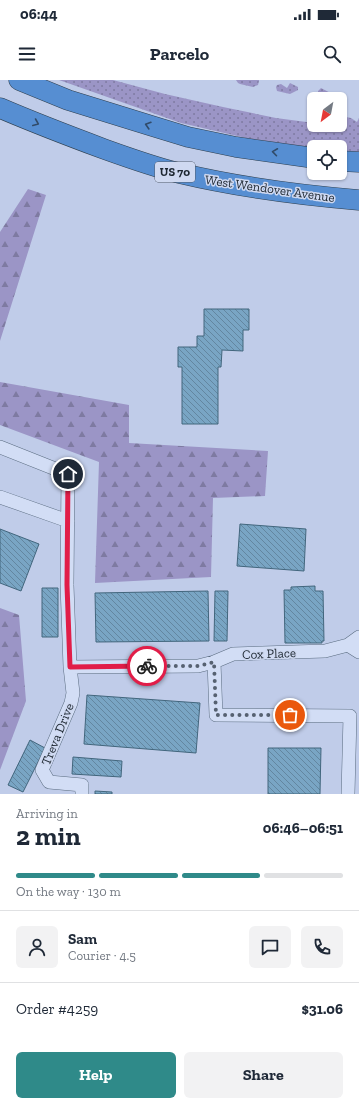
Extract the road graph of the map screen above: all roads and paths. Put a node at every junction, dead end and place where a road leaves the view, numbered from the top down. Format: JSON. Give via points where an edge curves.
{"nodes":[{"id":1,"x":19,"y":80,"type":"edge"},
{"id":2,"x":0,"y":108,"type":"edge"},
{"id":3,"x":307,"y":157,"type":"edge"},
{"id":4,"x":347,"y":161,"type":"edge"},
{"id":5,"x":359,"y":162,"type":"edge"},
{"id":6,"x":359,"y":200,"type":"edge"},
{"id":7,"x":0,"y":448,"type":"edge"},
{"id":8,"x":0,"y":497,"type":"edge"},
{"id":9,"x":68,"y":521,"type":"junction"},
{"id":10,"x":355,"y":645,"type":"edge"},
{"id":11,"x":214,"y":662,"type":"junction"},
{"id":12,"x":70,"y":667,"type":"junction"},
{"id":13,"x":82,"y":794,"type":"edge"},
{"id":14,"x":348,"y":794,"type":"edge"}],
"edges":[{"from":3,"to":1,"type":"highway","one_way":true,"via":[[188,137],[68,100]]},
{"from":2,"to":6,"type":"highway","name":"West Wendover Avenue","number":"US 70","one_way":true,"via":[[97,147],[179,173],[229,184]]},
{"from":4,"to":5,"type":"highway"},
{"from":7,"to":9,"type":"street","name":"Treva Drive","via":[[68,474]]},
{"from":8,"to":9,"type":"street"},
{"from":9,"to":12,"type":"street","name":"Treva Drive"},
{"from":10,"to":11,"type":"street","name":"Cox Place","via":[[325,651],[233,654]]},
{"from":11,"to":12,"type":"street","name":"Cox Place","via":[[198,666]]},
{"from":11,"to":14,"type":"street","via":[[216,715],[350,716]]},
{"from":12,"to":13,"type":"street","name":"Treva Drive","via":[[73,692],[71,703],[42,770],[49,782],[82,785]]}]}
